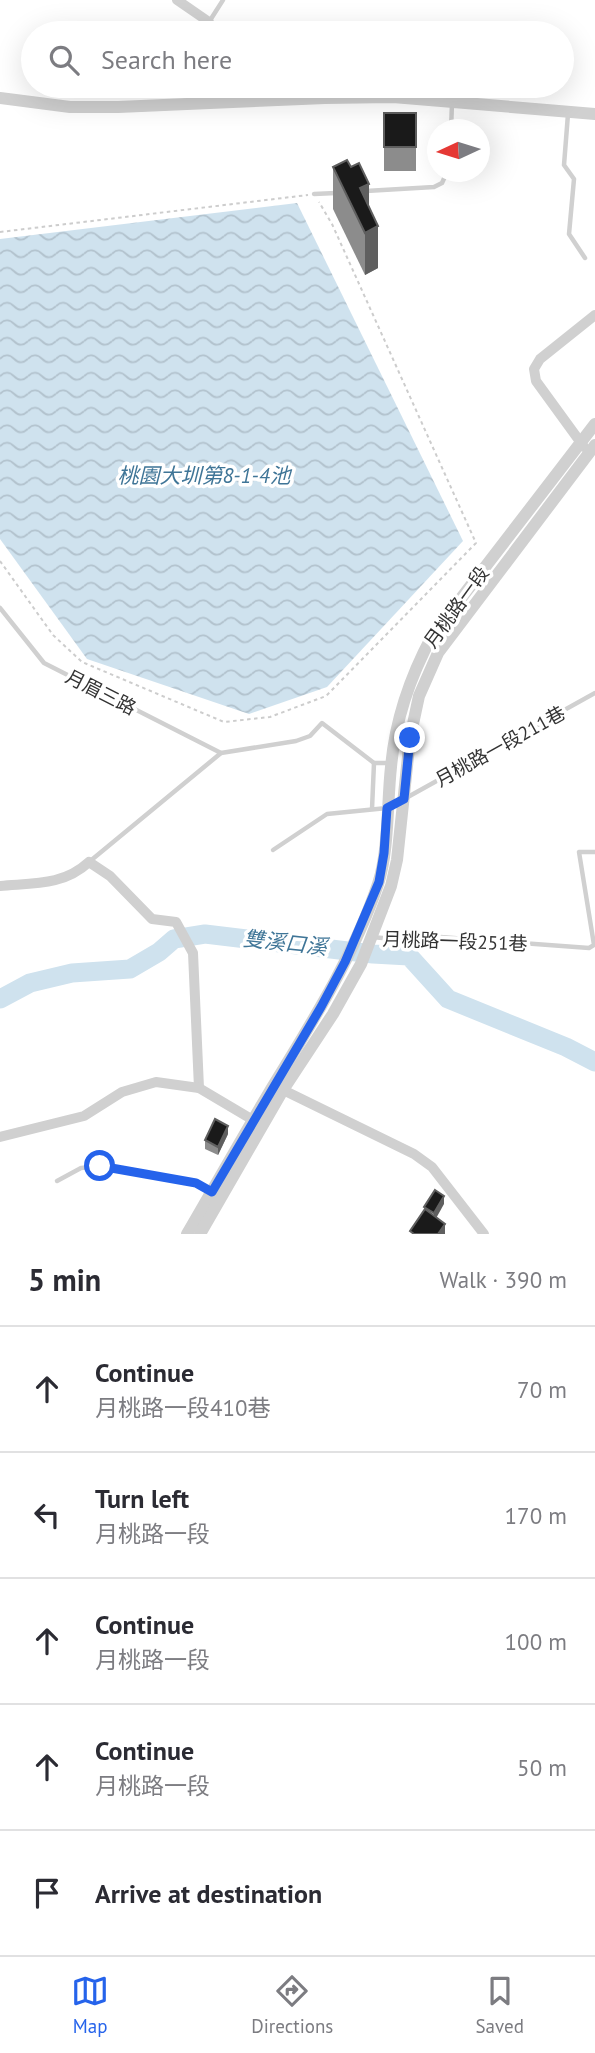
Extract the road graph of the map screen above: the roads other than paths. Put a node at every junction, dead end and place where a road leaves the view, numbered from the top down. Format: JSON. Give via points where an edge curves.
{"nodes":[{"id":1,"x":177,"y":0,"type":"edge"},
{"id":2,"x":223,"y":0,"type":"edge"},
{"id":3,"x":200,"y":21,"type":"edge"},
{"id":4,"x":212,"y":21,"type":"edge"},
{"id":5,"x":0,"y":98,"type":"edge"},
{"id":6,"x":195,"y":98,"type":"edge"},
{"id":7,"x":326,"y":98,"type":"edge"},
{"id":8,"x":405,"y":98,"type":"edge"},
{"id":9,"x":452,"y":102,"type":"junction"},
{"id":10,"x":194,"y":104,"type":"junction"},
{"id":11,"x":569,"y":111,"type":"junction"},
{"id":12,"x":595,"y":114,"type":"edge"},
{"id":13,"x":451,"y":119,"type":"edge"},
{"id":14,"x":442,"y":182,"type":"edge"},
{"id":15,"x":354,"y":191,"type":"edge"},
{"id":16,"x":341,"y":192,"type":"edge"},
{"id":17,"x":314,"y":194,"type":"road end"},
{"id":18,"x":585,"y":258,"type":"dead end"},
{"id":19,"x":595,"y":315,"type":"edge"},
{"id":20,"x":595,"y":424,"type":"edge"},
{"id":21,"x":580,"y":442,"type":"junction"},
{"id":22,"x":592,"y":449,"type":"edge"},
{"id":23,"x":0,"y":608,"type":"edge"},
{"id":24,"x":595,"y":693,"type":"edge"},
{"id":25,"x":221,"y":753,"type":"junction"},
{"id":26,"x":374,"y":763,"type":"junction"},
{"id":27,"x":391,"y":763,"type":"junction"},
{"id":28,"x":404,"y":799,"type":"junction"},
{"id":29,"x":387,"y":808,"type":"junction"},
{"id":30,"x":372,"y":809,"type":"junction"},
{"id":31,"x":273,"y":850,"type":"dead end"},
{"id":32,"x":595,"y":852,"type":"edge"},
{"id":33,"x":89,"y":862,"type":"junction"},
{"id":34,"x":0,"y":886,"type":"edge"},
{"id":35,"x":370,"y":940,"type":"junction"},
{"id":36,"x":199,"y":1088,"type":"junction"},
{"id":37,"x":279,"y":1088,"type":"junction"},
{"id":38,"x":253,"y":1120,"type":"junction"},
{"id":39,"x":0,"y":1137,"type":"edge"},
{"id":40,"x":57,"y":1181,"type":"dead end"},
{"id":41,"x":212,"y":1192,"type":"junction"},
{"id":42,"x":187,"y":1234,"type":"edge"},
{"id":43,"x":200,"y":1234,"type":"edge"},
{"id":44,"x":484,"y":1234,"type":"edge"}],
"edges":[{"from":1,"to":3,"type":"street"},
{"from":2,"to":4,"type":"lane"},
{"from":5,"to":10,"type":"street","via":[[70,107]]},
{"from":6,"to":10,"type":"lane"},
{"from":7,"to":10,"type":"street"},
{"from":8,"to":9,"type":"street"},
{"from":9,"to":11,"type":"street"},
{"from":9,"to":13,"type":"lane"},
{"from":11,"to":12,"type":"street"},
{"from":11,"to":18,"type":"lane","via":[[564,165],[574,179],[569,234]]},
{"from":14,"to":15,"type":"lane","via":[[434,187]]},
{"from":16,"to":17,"type":"lane"},
{"from":19,"to":21,"type":"street","via":[[540,359],[534,369],[536,380]]},
{"from":20,"to":21,"type":"street","name":"月桃路一段"},
{"from":21,"to":22,"type":"street"},
{"from":21,"to":27,"type":"street","name":"月桃路一段","via":[[432,636],[403,700]]},
{"from":22,"to":28,"type":"street","name":"月桃路一段","via":[[438,653],[419,696]]},
{"from":23,"to":25,"type":"lane","name":"月眉三路","via":[[44,663]]},
{"from":24,"to":28,"type":"lane","name":"月桃路一段211巷"},
{"from":25,"to":26,"type":"lane","via":[[296,741],[310,736],[322,723]]},
{"from":25,"to":33,"type":"lane"},
{"from":26,"to":27,"type":"lane"},
{"from":26,"to":30,"type":"lane"},
{"from":27,"to":29,"type":"street","name":"月桃路一段"},
{"from":28,"to":29,"type":"street"},
{"from":28,"to":35,"type":"street","name":"月桃路一段","via":[[391,886]]},
{"from":29,"to":30,"type":"lane"},
{"from":29,"to":37,"type":"street","name":"月桃路一段","via":[[379,882],[345,962]]},
{"from":30,"to":31,"type":"lane","via":[[327,814]]},
{"from":32,"to":35,"type":"lane","name":"月桃路一段251巷","via":[[579,852],[594,945],[589,948],[427,936],[413,942]]},
{"from":33,"to":34,"type":"street","via":[[63,880]]},
{"from":33,"to":36,"type":"street","via":[[110,876],[152,919],[176,922],[193,953]]},
{"from":35,"to":37,"type":"street","name":"月桃路一段","via":[[333,1014]]},
{"from":36,"to":38,"type":"street"},
{"from":36,"to":39,"type":"street","via":[[156,1082],[122,1092],[84,1116]]},
{"from":37,"to":38,"type":"street"},
{"from":37,"to":43,"type":"street"},
{"from":37,"to":44,"type":"street","via":[[414,1154],[432,1167]]},
{"from":38,"to":41,"type":"street"},
{"from":40,"to":41,"type":"lane","via":[[81,1168],[100,1166],[196,1183]]},
{"from":41,"to":42,"type":"street"}]}
